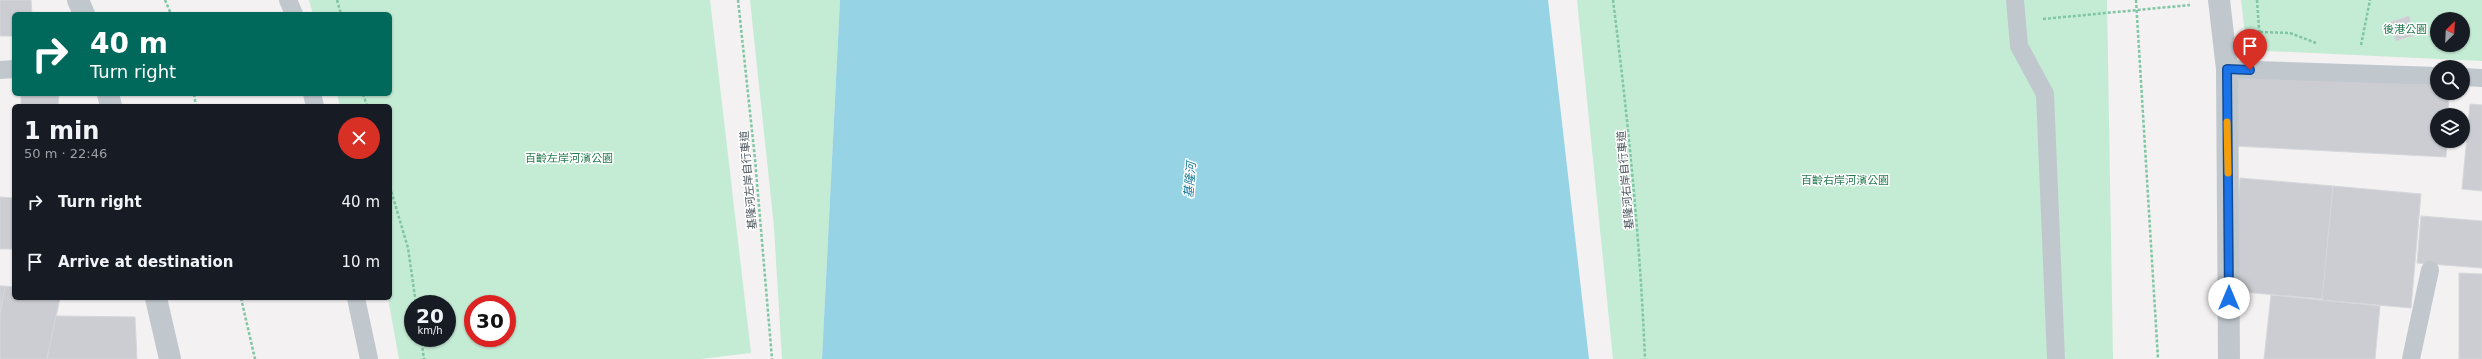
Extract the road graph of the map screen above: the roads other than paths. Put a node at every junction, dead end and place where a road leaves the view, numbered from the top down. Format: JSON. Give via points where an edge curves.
{"nodes":[{"id":1,"x":78,"y":0,"type":"edge"},
{"id":2,"x":288,"y":0,"type":"edge"},
{"id":3,"x":2014,"y":0,"type":"edge"},
{"id":4,"x":2219,"y":0,"type":"edge"},
{"id":5,"x":83,"y":12,"type":"edge"},
{"id":6,"x":293,"y":12,"type":"edge"},
{"id":7,"x":12,"y":69,"type":"edge"},
{"id":8,"x":2227,"y":69,"type":"junction"},
{"id":9,"x":0,"y":70,"type":"edge"},
{"id":10,"x":2430,"y":76,"type":"edge"},
{"id":11,"x":2470,"y":77,"type":"edge"},
{"id":12,"x":2482,"y":78,"type":"edge"},
{"id":13,"x":2430,"y":270,"type":"dead end"},
{"id":14,"x":156,"y":300,"type":"edge"},
{"id":15,"x":356,"y":300,"type":"edge"},
{"id":16,"x":170,"y":359,"type":"edge"},
{"id":17,"x":369,"y":359,"type":"edge"},
{"id":18,"x":2056,"y":359,"type":"edge"},
{"id":19,"x":2229,"y":359,"type":"edge"},
{"id":20,"x":2411,"y":359,"type":"edge"}],
"edges":[{"from":1,"to":5,"type":"street"},
{"from":2,"to":6,"type":"lane"},
{"from":3,"to":18,"type":"lane","via":[[2019,46],[2045,94]]},
{"from":4,"to":8,"type":"street"},
{"from":7,"to":9,"type":"lane"},
{"from":8,"to":10,"type":"lane"},
{"from":8,"to":19,"type":"street"},
{"from":11,"to":12,"type":"lane"},
{"from":13,"to":20,"type":"lane"},
{"from":14,"to":16,"type":"street"},
{"from":15,"to":17,"type":"lane"}]}
